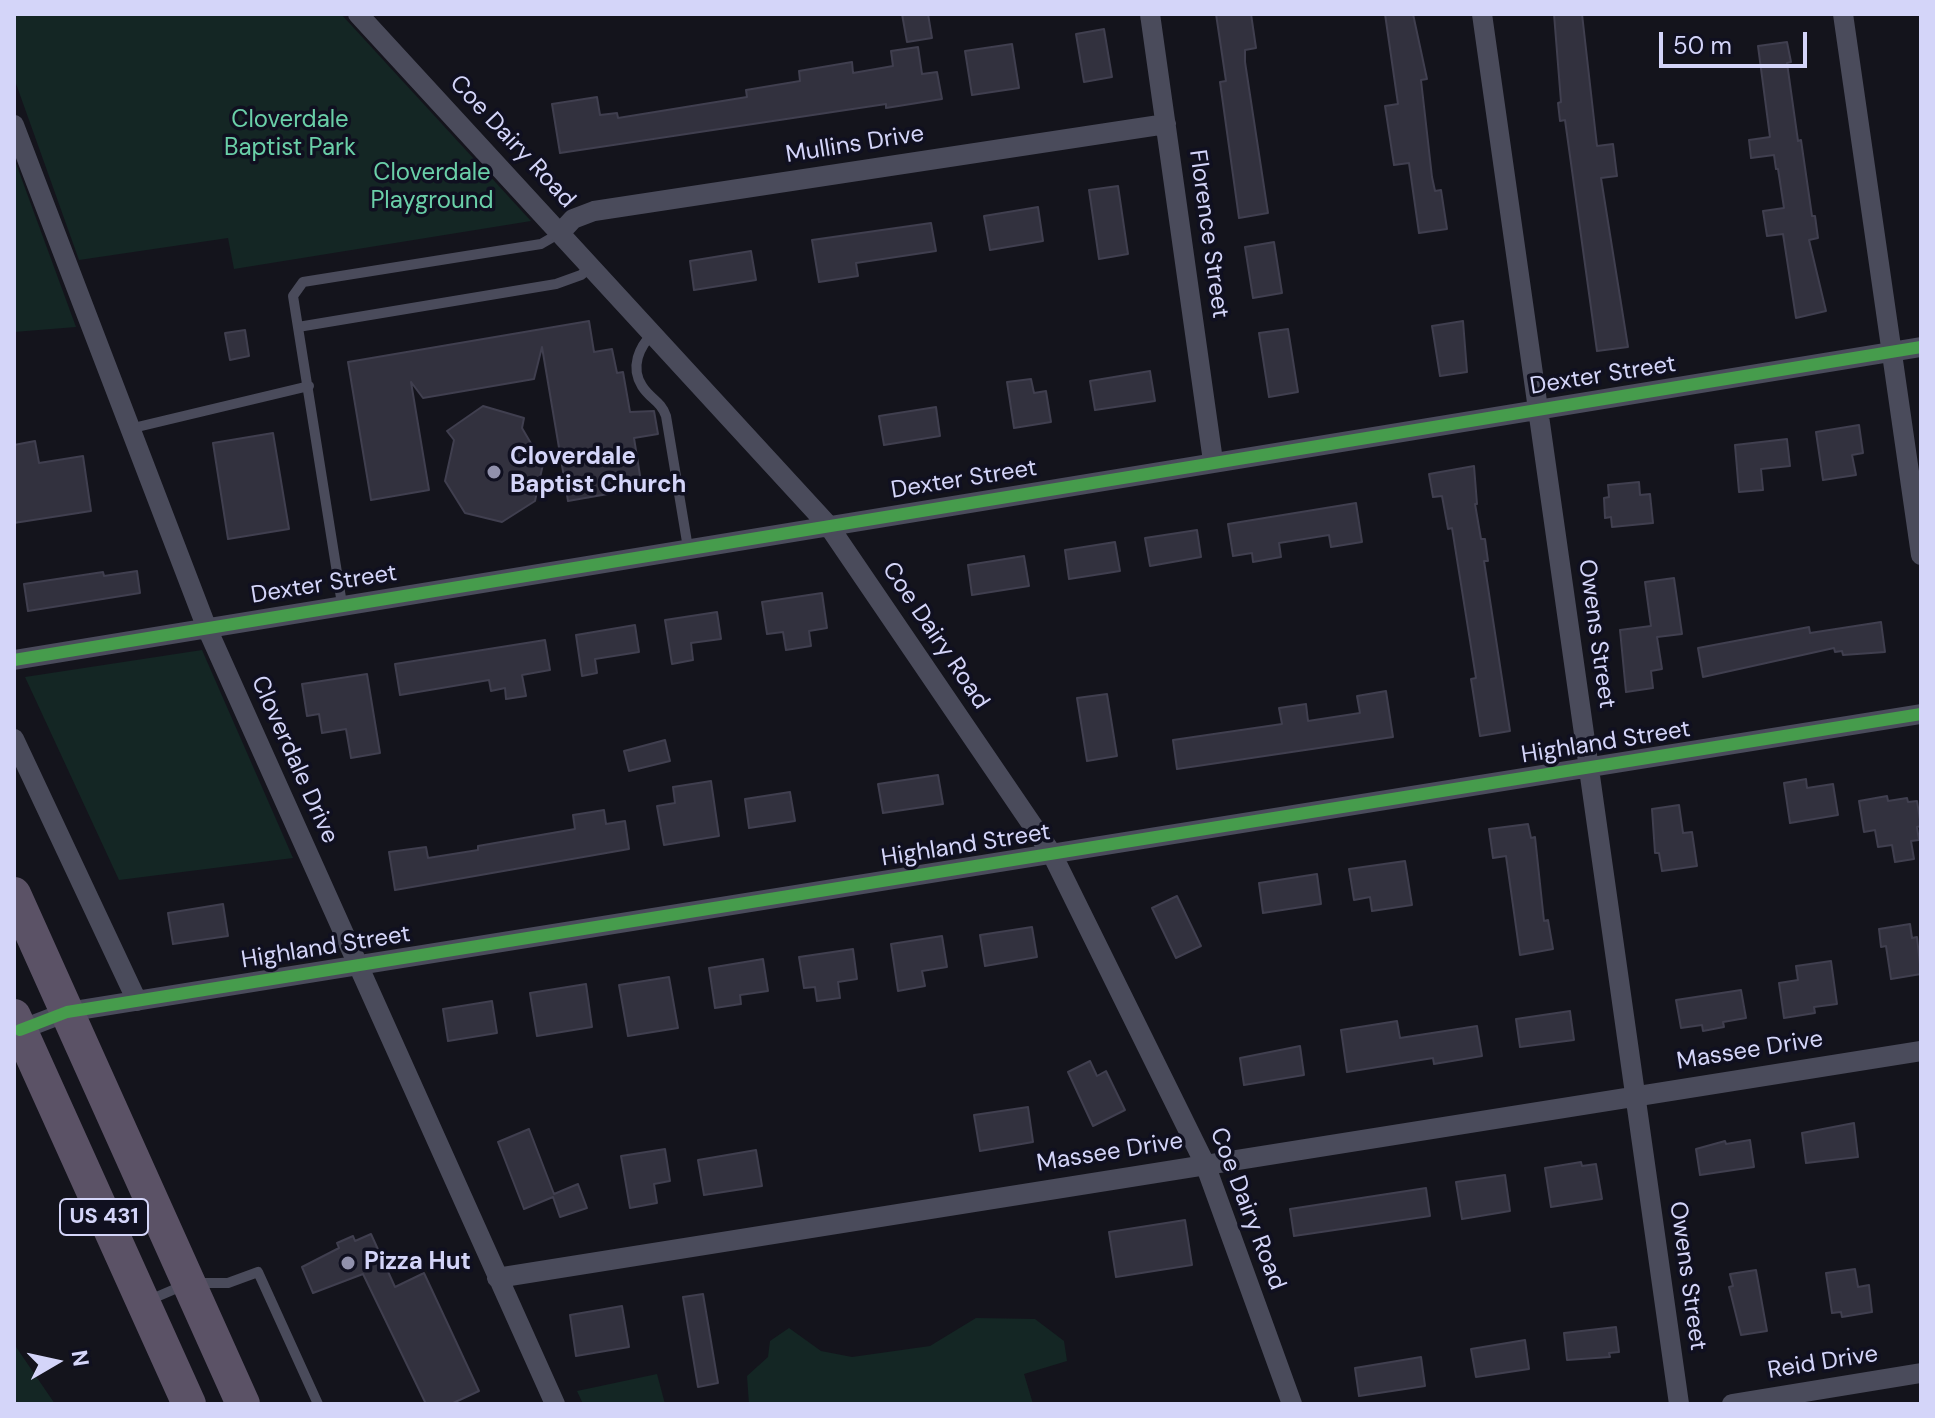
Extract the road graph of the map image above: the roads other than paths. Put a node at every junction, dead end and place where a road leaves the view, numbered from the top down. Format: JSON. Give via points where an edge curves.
{"nodes":[{"id":1,"x":358,"y":14,"type":"edge"},
{"id":2,"x":1150,"y":14,"type":"edge"},
{"id":3,"x":1482,"y":14,"type":"edge"},
{"id":4,"x":1843,"y":14,"type":"edge"},
{"id":5,"x":1166,"y":124,"type":"junction"},
{"id":6,"x":14,"y":125,"type":"edge"},
{"id":7,"x":560,"y":233,"type":"junction"},
{"id":8,"x":591,"y":267,"type":"junction"},
{"id":9,"x":298,"y":327,"type":"junction"},
{"id":10,"x":653,"y":333,"type":"junction"},
{"id":11,"x":1921,"y":347,"type":"edge"},
{"id":12,"x":1891,"y":352,"type":"junction"},
{"id":13,"x":309,"y":386,"type":"junction"},
{"id":14,"x":1538,"y":409,"type":"junction"},
{"id":15,"x":129,"y":429,"type":"junction"},
{"id":16,"x":1213,"y":461,"type":"junction"},
{"id":17,"x":828,"y":525,"type":"junction"},
{"id":18,"x":688,"y":548,"type":"junction"},
{"id":19,"x":1921,"y":555,"type":"edge"},
{"id":20,"x":342,"y":604,"type":"junction"},
{"id":21,"x":206,"y":626,"type":"junction"},
{"id":22,"x":14,"y":660,"type":"edge"},
{"id":23,"x":1921,"y":714,"type":"edge"},
{"id":24,"x":14,"y":739,"type":"edge"},
{"id":25,"x":1589,"y":768,"type":"junction"},
{"id":26,"x":1052,"y":854,"type":"junction"},
{"id":27,"x":14,"y":894,"type":"edge"},
{"id":28,"x":357,"y":965,"type":"junction"},
{"id":29,"x":137,"y":1001,"type":"junction"},
{"id":30,"x":67,"y":1012,"type":"junction"},
{"id":31,"x":17,"y":1023,"type":"edge"},
{"id":32,"x":1921,"y":1051,"type":"edge"},
{"id":33,"x":1635,"y":1096,"type":"junction"},
{"id":34,"x":1205,"y":1164,"type":"junction"},
{"id":35,"x":497,"y":1278,"type":"junction"},
{"id":36,"x":189,"y":1283,"type":"junction"},
{"id":37,"x":143,"y":1302,"type":"junction"},
{"id":38,"x":1921,"y":1373,"type":"edge"},
{"id":39,"x":189,"y":1404,"type":"edge"},
{"id":40,"x":243,"y":1404,"type":"edge"},
{"id":41,"x":318,"y":1404,"type":"edge"},
{"id":42,"x":555,"y":1404,"type":"edge"},
{"id":43,"x":1292,"y":1404,"type":"edge"},
{"id":44,"x":1679,"y":1404,"type":"edge"},
{"id":45,"x":1732,"y":1404,"type":"edge"}],
"edges":[{"from":1,"to":7,"type":"street","name":"Coe Dairy Road"},
{"from":2,"to":5,"type":"street","name":"Florence Street"},
{"from":3,"to":14,"type":"street","name":"Owens Street"},
{"from":4,"to":12,"type":"street"},
{"from":5,"to":7,"type":"street","name":"Mullins Drive","via":[[594,211],[573,219]]},
{"from":5,"to":16,"type":"street","name":"Florence Street"},
{"from":6,"to":15,"type":"street","name":"Cloverdale Drive"},
{"from":7,"to":8,"type":"street","name":"Coe Dairy Road"},
{"from":7,"to":9,"type":"lane","via":[[541,244],[303,282],[293,296]]},
{"from":8,"to":9,"type":"lane","via":[[556,284]]},
{"from":8,"to":10,"type":"street","name":"Coe Dairy Road"},
{"from":9,"to":13,"type":"lane"},
{"from":10,"to":17,"type":"street","name":"Coe Dairy Road"},
{"from":10,"to":18,"type":"lane","via":[[636,357],[641,385],[662,403],[666,416]]},
{"from":11,"to":12,"type":"street","name":"Dexter Street"},
{"from":12,"to":14,"type":"street","name":"Dexter Street"},
{"from":12,"to":19,"type":"street"},
{"from":13,"to":15,"type":"lane"},
{"from":13,"to":20,"type":"lane"},
{"from":14,"to":16,"type":"street","name":"Dexter Street"},
{"from":14,"to":25,"type":"street","name":"Owens Street"},
{"from":15,"to":21,"type":"street","name":"Cloverdale Drive"},
{"from":16,"to":17,"type":"street","name":"Dexter Street"},
{"from":17,"to":18,"type":"street","name":"Dexter Street"},
{"from":17,"to":26,"type":"street","name":"Coe Dairy Road"},
{"from":18,"to":20,"type":"street","name":"Dexter Street"},
{"from":20,"to":21,"type":"street","name":"Dexter Street"},
{"from":21,"to":22,"type":"street","name":"Dexter Street"},
{"from":21,"to":28,"type":"street","name":"Cloverdale Drive"},
{"from":23,"to":25,"type":"street","name":"Highland Street"},
{"from":24,"to":29,"type":"street"},
{"from":25,"to":26,"type":"street","name":"Highland Street"},
{"from":25,"to":33,"type":"street","name":"Owens Street"},
{"from":26,"to":28,"type":"street","name":"Highland Street"},
{"from":26,"to":34,"type":"street","name":"Coe Dairy Road"},
{"from":27,"to":30,"type":"highway","number":"US 431"},
{"from":28,"to":29,"type":"street","name":"Highland Street"},
{"from":28,"to":35,"type":"street","name":"Cloverdale Drive"},
{"from":29,"to":30,"type":"street","name":"Highland Street"},
{"from":30,"to":31,"type":"street","name":"Highland Street"},
{"from":30,"to":36,"type":"highway","number":"US 431"},
{"from":31,"to":37,"type":"highway","number":"US 431"},
{"from":32,"to":33,"type":"street","name":"Massee Drive"},
{"from":33,"to":34,"type":"street","name":"Massee Drive"},
{"from":33,"to":44,"type":"street","name":"Owens Street"},
{"from":34,"to":35,"type":"street","name":"Massee Drive"},
{"from":34,"to":43,"type":"street","name":"Coe Dairy Road"},
{"from":35,"to":42,"type":"street","name":"Cloverdale Drive"},
{"from":36,"to":37,"type":"lane"},
{"from":36,"to":40,"type":"highway","number":"US 431"},
{"from":36,"to":41,"type":"lane","via":[[228,1283],[258,1272]]},
{"from":37,"to":39,"type":"highway","number":"US 431"},
{"from":38,"to":45,"type":"street","name":"Reid Drive"}]}
